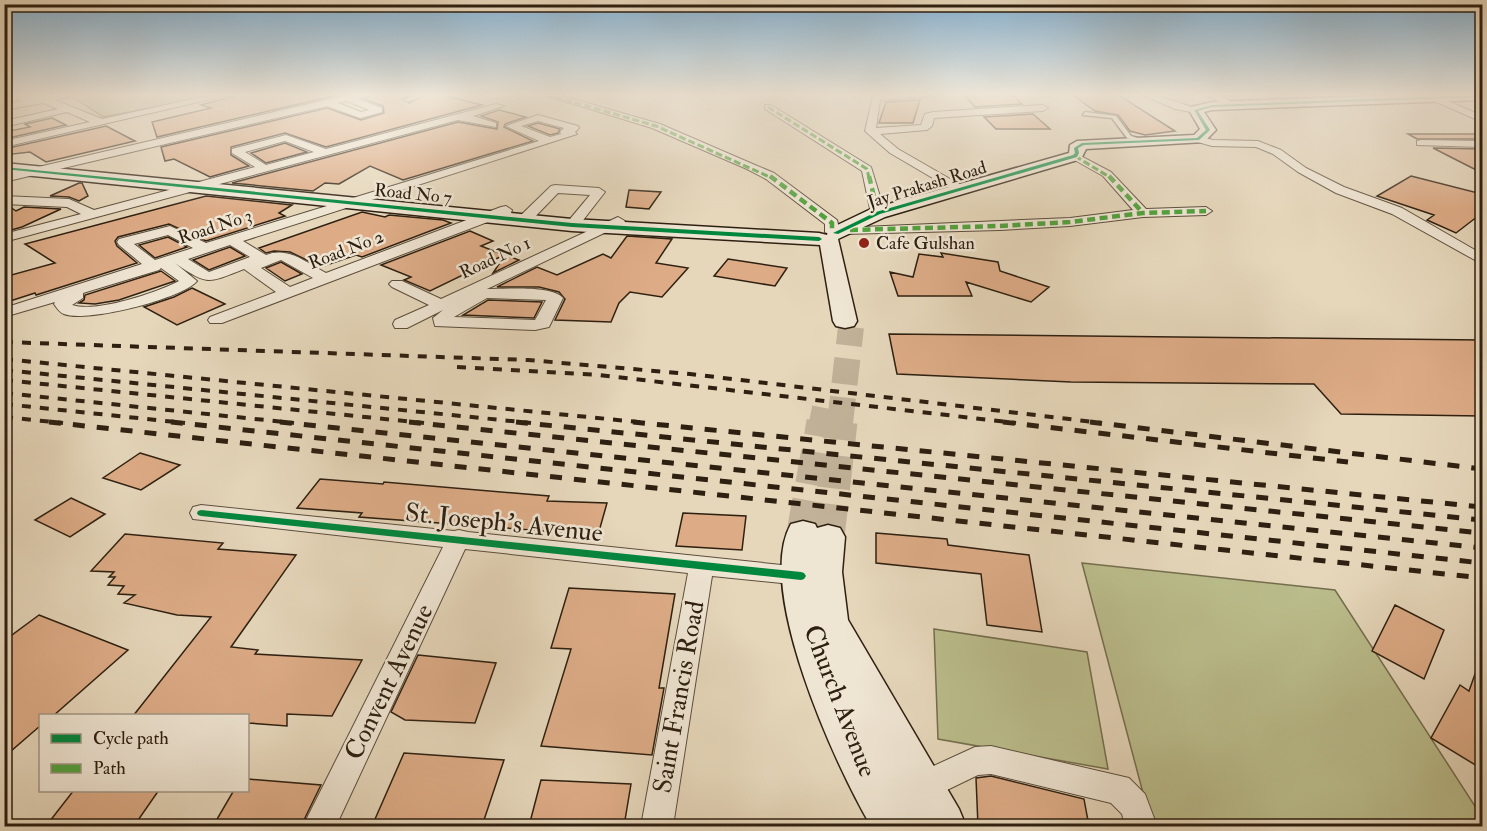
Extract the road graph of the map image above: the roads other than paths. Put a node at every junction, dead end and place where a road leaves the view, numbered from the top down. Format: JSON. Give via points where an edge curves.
{"nodes":[{"id":1,"x":22,"y":133,"type":"edge"},
{"id":2,"x":51,"y":133,"type":"edge"},
{"id":3,"x":51,"y":133,"type":"edge"},
{"id":4,"x":73,"y":133,"type":"edge"},
{"id":5,"x":205,"y":133,"type":"edge"},
{"id":6,"x":399,"y":133,"type":"edge"},
{"id":7,"x":528,"y":133,"type":"edge"},
{"id":8,"x":564,"y":133,"type":"edge"},
{"id":9,"x":672,"y":133,"type":"edge"},
{"id":10,"x":809,"y":133,"type":"edge"},
{"id":11,"x":872,"y":133,"type":"edge"},
{"id":12,"x":1127,"y":133,"type":"edge"},
{"id":13,"x":1205,"y":133,"type":"edge"},
{"id":14,"x":1447,"y":133,"type":"dead end"},
{"id":15,"x":1482,"y":133,"type":"edge"},
{"id":16,"x":572,"y":134,"type":"dead end"},
{"id":17,"x":31,"y":137,"type":"junction"},
{"id":18,"x":82,"y":139,"type":"dead end"},
{"id":19,"x":1198,"y":139,"type":"junction"},
{"id":20,"x":548,"y":140,"type":"junction"},
{"id":21,"x":1145,"y":142,"type":"junction"},
{"id":22,"x":4,"y":144,"type":"edge"},
{"id":23,"x":1421,"y":144,"type":"dead end"},
{"id":24,"x":1482,"y":144,"type":"edge"},
{"id":25,"x":52,"y":146,"type":"dead end"},
{"id":26,"x":320,"y":151,"type":"junction"},
{"id":27,"x":301,"y":153,"type":"dead end"},
{"id":28,"x":1075,"y":156,"type":"junction"},
{"id":29,"x":4,"y":160,"type":"edge"},
{"id":30,"x":277,"y":160,"type":"dead end"},
{"id":31,"x":262,"y":166,"type":"junction"},
{"id":32,"x":4,"y":168,"type":"edge"},
{"id":33,"x":51,"y":168,"type":"junction"},
{"id":34,"x":4,"y":179,"type":"edge"},
{"id":35,"x":217,"y":180,"type":"junction"},
{"id":36,"x":195,"y":187,"type":"junction"},
{"id":37,"x":960,"y":190,"type":"junction"},
{"id":38,"x":356,"y":199,"type":"junction"},
{"id":39,"x":4,"y":200,"type":"edge"},
{"id":40,"x":87,"y":212,"type":"junction"},
{"id":41,"x":1206,"y":212,"type":"dead end"},
{"id":42,"x":878,"y":213,"type":"junction"},
{"id":43,"x":1143,"y":213,"type":"junction"},
{"id":44,"x":498,"y":214,"type":"junction"},
{"id":45,"x":527,"y":217,"type":"junction"},
{"id":46,"x":576,"y":221,"type":"junction"},
{"id":47,"x":611,"y":224,"type":"junction"},
{"id":48,"x":4,"y":230,"type":"edge"},
{"id":49,"x":829,"y":235,"type":"junction"},
{"id":50,"x":5,"y":238,"type":"edge"},
{"id":51,"x":232,"y":240,"type":"junction"},
{"id":52,"x":203,"y":247,"type":"junction"},
{"id":53,"x":1482,"y":260,"type":"edge"},
{"id":54,"x":162,"y":263,"type":"junction"},
{"id":55,"x":321,"y":276,"type":"junction"},
{"id":56,"x":397,"y":284,"type":"dead end"},
{"id":57,"x":284,"y":290,"type":"junction"},
{"id":58,"x":78,"y":293,"type":"junction"},
{"id":59,"x":476,"y":293,"type":"junction"},
{"id":60,"x":443,"y":310,"type":"junction"},
{"id":61,"x":6,"y":313,"type":"edge"},
{"id":62,"x":216,"y":320,"type":"dead end"},
{"id":63,"x":401,"y":324,"type":"dead end"},
{"id":64,"x":845,"y":325,"type":"tunnel mouth"},
{"id":65,"x":201,"y":513,"type":"dead end"},
{"id":66,"x":459,"y":538,"type":"junction"},
{"id":67,"x":701,"y":567,"type":"junction"},
{"id":68,"x":801,"y":576,"type":"junction"},
{"id":69,"x":910,"y":811,"type":"edge"},
{"id":70,"x":319,"y":826,"type":"edge"},
{"id":71,"x":657,"y":826,"type":"edge"},
{"id":72,"x":1141,"y":826,"type":"edge"}],
"edges":[{"from":1,"to":17,"type":"street"},
{"from":2,"to":17,"type":"street"},
{"from":3,"to":17,"type":"street"},
{"from":4,"to":18,"type":"street"},
{"from":5,"to":33,"type":"street"},
{"from":6,"to":26,"type":"street"},
{"from":7,"to":20,"type":"street"},
{"from":8,"to":20,"type":"street"},
{"from":9,"to":49,"type":"street","via":[[770,176],[832,223]]},
{"from":10,"to":42,"type":"street","via":[[867,169]]},
{"from":11,"to":37,"type":"street","via":[[894,151]]},
{"from":12,"to":21,"type":"lane"},
{"from":13,"to":19,"type":"street"},
{"from":14,"to":15,"type":"street"},
{"from":16,"to":20,"type":"street","name":"Road No 3"},
{"from":17,"to":22,"type":"street"},
{"from":17,"to":25,"type":"street"},
{"from":19,"to":21,"type":"street","name":"Jay Prakash Road"},
{"from":19,"to":53,"type":"street","via":[[1258,144],[1277,152],[1302,170],[1340,190],[1397,211]]},
{"from":20,"to":38,"type":"street","name":"Road No 3"},
{"from":21,"to":28,"type":"street","name":"Jay Prakash Road","via":[[1083,144],[1076,148]]},
{"from":23,"to":24,"type":"street"},
{"from":26,"to":27,"type":"street"},
{"from":26,"to":31,"type":"street"},
{"from":26,"to":31,"type":"street","via":[[283,138],[236,151]]},
{"from":28,"to":37,"type":"street","name":"Jay Prakash Road"},
{"from":28,"to":43,"type":"street","via":[[1107,174]]},
{"from":29,"to":33,"type":"street"},
{"from":30,"to":31,"type":"street"},
{"from":31,"to":35,"type":"street"},
{"from":32,"to":33,"type":"street","name":"Road No 7"},
{"from":33,"to":34,"type":"street"},
{"from":33,"to":35,"type":"street"},
{"from":33,"to":36,"type":"street","name":"Road No 7"},
{"from":35,"to":36,"type":"street"},
{"from":35,"to":38,"type":"street"},
{"from":36,"to":38,"type":"street","name":"Road No 7"},
{"from":36,"to":40,"type":"street"},
{"from":37,"to":42,"type":"street","name":"Jay Prakash Road"},
{"from":38,"to":44,"type":"street"},
{"from":38,"to":51,"type":"street","name":"Road No 3"},
{"from":39,"to":40,"type":"street","via":[[69,203]]},
{"from":40,"to":48,"type":"street"},
{"from":40,"to":50,"type":"street"},
{"from":41,"to":43,"type":"street"},
{"from":42,"to":49,"type":"street","name":"Jay Prakash Road"},
{"from":43,"to":49,"type":"street"},
{"from":44,"to":45,"type":"street"},
{"from":44,"to":55,"type":"street","name":"Road No 2"},
{"from":45,"to":46,"type":"street"},
{"from":45,"to":46,"type":"street","via":[[553,190],[576,195],[599,193]]},
{"from":46,"to":47,"type":"street"},
{"from":47,"to":49,"type":"street"},
{"from":47,"to":59,"type":"street","name":"Road No 1"},
{"from":49,"to":64,"type":"street"},
{"from":51,"to":52,"type":"street","name":"Road No 3"},
{"from":51,"to":54,"type":"street","via":[[261,257],[230,264],[206,277]]},
{"from":52,"to":54,"type":"street"},
{"from":52,"to":54,"type":"street","name":"Road No 3"},
{"from":52,"to":54,"type":"street","via":[[170,230],[124,242]]},
{"from":54,"to":58,"type":"street"},
{"from":54,"to":58,"type":"street","via":[[189,281],[117,306],[78,311],[62,304]]},
{"from":55,"to":57,"type":"street","name":"Road No 2"},
{"from":55,"to":57,"type":"street","via":[[284,256],[252,266]]},
{"from":56,"to":60,"type":"street"},
{"from":57,"to":62,"type":"street","name":"Road No 2"},
{"from":58,"to":61,"type":"street"},
{"from":59,"to":60,"type":"street","name":"Road No 1"},
{"from":59,"to":60,"type":"street","via":[[555,298],[543,322],[535,325],[441,322]]},
{"from":60,"to":63,"type":"street","via":[[418,315]]},
{"from":65,"to":66,"type":"street","name":"St. Joseph's Avenue"},
{"from":66,"to":67,"type":"street","name":"St. Joseph's Avenue"},
{"from":66,"to":70,"type":"street","name":"Convent Avenue"},
{"from":67,"to":68,"type":"street","name":"St. Joseph's Avenue"},
{"from":67,"to":71,"type":"street","name":"Saint Francis Road"},
{"from":68,"to":69,"type":"street","name":"Church Avenue","via":[[807,624],[834,701],[869,780]]},
{"from":68,"to":69,"type":"street","name":"Church Avenue","via":[[799,562],[816,535],[829,621]]},
{"from":69,"to":72,"type":"street","via":[[975,760],[991,760],[1118,789],[1129,795]]}]}
